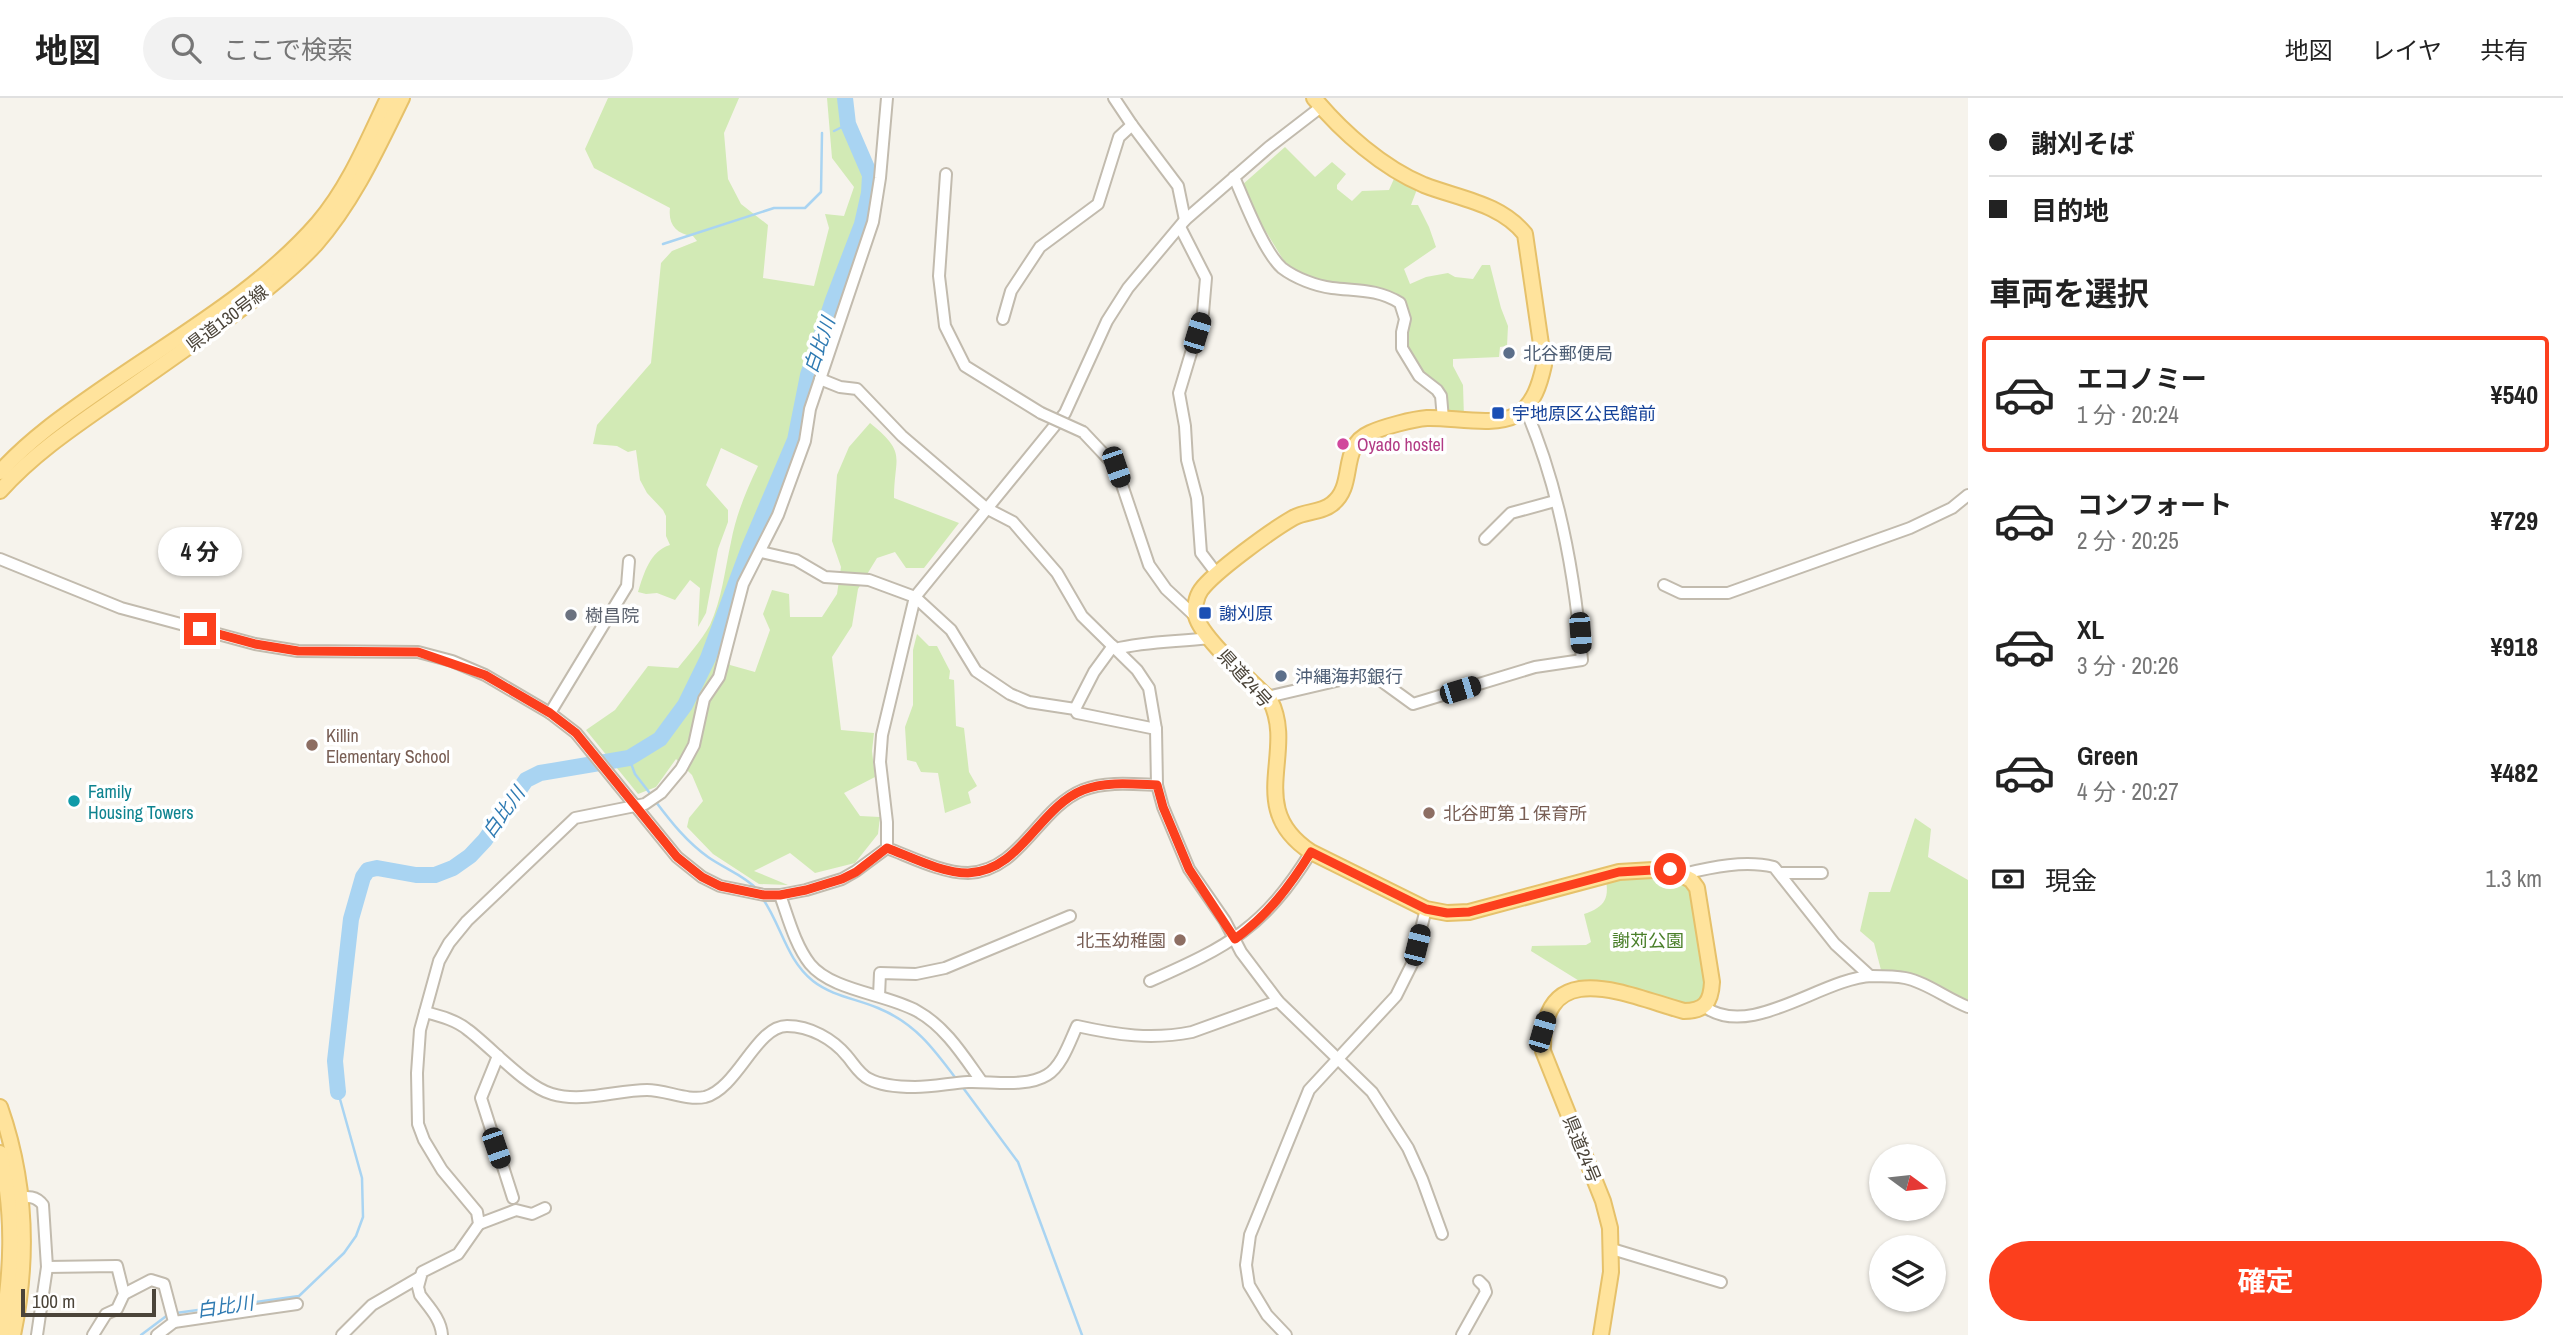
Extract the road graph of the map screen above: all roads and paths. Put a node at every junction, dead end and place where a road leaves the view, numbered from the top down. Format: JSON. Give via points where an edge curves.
{"nodes":[{"id":1,"x":388,"y":98,"type":"edge"},
{"id":2,"x":402,"y":98,"type":"edge"},
{"id":3,"x":887,"y":98,"type":"edge"},
{"id":4,"x":1114,"y":98,"type":"edge"},
{"id":5,"x":1318,"y":102,"type":"edge"},
{"id":6,"x":1132,"y":125,"type":"junction"},
{"id":7,"x":946,"y":174,"type":"dead end"},
{"id":8,"x":1234,"y":177,"type":"junction"},
{"id":9,"x":1182,"y":224,"type":"junction"},
{"id":10,"x":1003,"y":319,"type":"dead end"},
{"id":11,"x":820,"y":379,"type":"junction"},
{"id":12,"x":1525,"y":408,"type":"junction"},
{"id":13,"x":1443,"y":419,"type":"junction"},
{"id":14,"x":0,"y":472,"type":"edge"},
{"id":15,"x":0,"y":491,"type":"edge"},
{"id":16,"x":1968,"y":495,"type":"edge"},
{"id":17,"x":1555,"y":501,"type":"junction"},
{"id":18,"x":986,"y":508,"type":"junction"},
{"id":19,"x":1485,"y":539,"type":"dead end"},
{"id":20,"x":761,"y":552,"type":"junction"},
{"id":21,"x":1,"y":559,"type":"edge"},
{"id":22,"x":629,"y":561,"type":"dead end"},
{"id":23,"x":1217,"y":574,"type":"junction"},
{"id":24,"x":1664,"y":585,"type":"dead end"},
{"id":25,"x":915,"y":597,"type":"junction"},
{"id":26,"x":1196,"y":617,"type":"junction"},
{"id":27,"x":1209,"y":638,"type":"junction"},
{"id":28,"x":1114,"y":647,"type":"junction"},
{"id":29,"x":1268,"y":697,"type":"junction"},
{"id":30,"x":1075,"y":709,"type":"junction"},
{"id":31,"x":550,"y":713,"type":"junction"},
{"id":32,"x":1156,"y":729,"type":"junction"},
{"id":33,"x":1157,"y":785,"type":"junction"},
{"id":34,"x":641,"y":805,"type":"junction"},
{"id":35,"x":887,"y":848,"type":"junction"},
{"id":36,"x":1311,"y":852,"type":"junction"},
{"id":37,"x":1780,"y":873,"type":"junction"},
{"id":38,"x":1822,"y":873,"type":"dead end"},
{"id":39,"x":1683,"y":874,"type":"junction"},
{"id":40,"x":776,"y":895,"type":"junction"},
{"id":41,"x":1426,"y":909,"type":"junction"},
{"id":42,"x":1070,"y":916,"type":"dead end"},
{"id":43,"x":1235,"y":939,"type":"junction"},
{"id":44,"x":1865,"y":977,"type":"junction"},
{"id":45,"x":1150,"y":981,"type":"dead end"},
{"id":46,"x":879,"y":996,"type":"junction"},
{"id":47,"x":1278,"y":1000,"type":"junction"},
{"id":48,"x":1705,"y":1007,"type":"junction"},
{"id":49,"x":1968,"y":1007,"type":"edge"},
{"id":50,"x":425,"y":1012,"type":"junction"},
{"id":51,"x":498,"y":1056,"type":"junction"},
{"id":52,"x":1338,"y":1058,"type":"junction"},
{"id":53,"x":982,"y":1082,"type":"junction"},
{"id":54,"x":0,"y":1107,"type":"edge"},
{"id":55,"x":0,"y":1153,"type":"edge"},
{"id":56,"x":15,"y":1198,"type":"junction"},
{"id":57,"x":513,"y":1198,"type":"dead end"},
{"id":58,"x":545,"y":1208,"type":"dead end"},
{"id":59,"x":478,"y":1224,"type":"junction"},
{"id":60,"x":1442,"y":1234,"type":"dead end"},
{"id":61,"x":1612,"y":1249,"type":"junction"},
{"id":62,"x":47,"y":1267,"type":"junction"},
{"id":63,"x":420,"y":1277,"type":"junction"},
{"id":64,"x":1479,"y":1281,"type":"dead end"},
{"id":65,"x":1721,"y":1283,"type":"dead end"},
{"id":66,"x":124,"y":1294,"type":"junction"},
{"id":67,"x":297,"y":1304,"type":"dead end"},
{"id":68,"x":173,"y":1321,"type":"junction"},
{"id":69,"x":353,"y":1330,"type":"edge"},
{"id":70,"x":1,"y":1335,"type":"edge"},
{"id":71,"x":13,"y":1335,"type":"edge"},
{"id":72,"x":37,"y":1335,"type":"edge"},
{"id":73,"x":93,"y":1335,"type":"edge"},
{"id":74,"x":157,"y":1335,"type":"edge"},
{"id":75,"x":342,"y":1335,"type":"edge"},
{"id":76,"x":442,"y":1335,"type":"edge"},
{"id":77,"x":1286,"y":1335,"type":"edge"},
{"id":78,"x":1462,"y":1335,"type":"edge"},
{"id":79,"x":1601,"y":1335,"type":"edge"}],
"edges":[{"from":1,"to":14,"type":"main road","name":"県道130号線","via":[[343,187],[295,247],[236,295],[47,427]]},
{"from":2,"to":15,"type":"main road","name":"県道130号線","via":[[353,194],[298,262],[193,345],[55,439]]},
{"from":3,"to":11,"type":"street","via":[[873,222]]},
{"from":4,"to":6,"type":"street"},
{"from":5,"to":8,"type":"street"},
{"from":5,"to":12,"type":"main road","via":[[1378,160],[1423,184],[1499,211],[1525,234],[1544,365],[1539,385]]},
{"from":6,"to":9,"type":"street","via":[[1178,186]]},
{"from":6,"to":10,"type":"street","via":[[1119,137],[1098,204],[1040,247],[1011,290]]},
{"from":7,"to":26,"type":"street","bridge":true,"via":[[939,276],[945,326],[965,366],[1041,413],[1083,432],[1116,467],[1149,565]]},
{"from":8,"to":9,"type":"street"},
{"from":8,"to":13,"type":"street","via":[[1256,226],[1284,269],[1316,285],[1377,292],[1400,303],[1405,319],[1402,348],[1419,376],[1441,396]]},
{"from":9,"to":18,"type":"street","via":[[1128,288],[1107,321],[1065,413]]},
{"from":9,"to":23,"type":"street","via":[[1206,278],[1203,313],[1179,393],[1197,498],[1201,554]]},
{"from":11,"to":18,"type":"street","via":[[857,389],[902,436]]},
{"from":11,"to":20,"type":"street","via":[[805,441]]},
{"from":12,"to":13,"type":"main road","via":[[1506,420]]},
{"from":12,"to":17,"type":"street","via":[[1541,445]]},
{"from":13,"to":23,"type":"main road","via":[[1424,418],[1371,432],[1359,440],[1351,449],[1343,493],[1336,502],[1294,517]]},
{"from":16,"to":24,"type":"street","via":[[1910,528],[1728,593],[1681,593]]},
{"from":17,"to":19,"type":"street","via":[[1511,513]]},
{"from":17,"to":29,"type":"street","via":[[1578,606],[1581,660],[1535,667],[1413,704],[1366,674]]},
{"from":18,"to":25,"type":"street"},
{"from":18,"to":28,"type":"street","via":[[1013,522],[1057,573],[1082,616]]},
{"from":20,"to":25,"type":"street","via":[[796,560],[825,577],[869,580]]},
{"from":20,"to":34,"type":"street","via":[[743,584],[719,677],[704,699],[694,745],[661,793]]},
{"from":21,"to":31,"type":"street","via":[[121,608],[255,644],[298,651],[418,652],[485,675]]},
{"from":22,"to":31,"type":"street","via":[[627,586]]},
{"from":23,"to":26,"type":"main road","via":[[1200,591]]},
{"from":25,"to":30,"type":"street","via":[[951,631],[976,671],[1030,702]]},
{"from":25,"to":35,"type":"street","via":[[882,735]]},
{"from":26,"to":27,"type":"main road","name":"県道24号"},
{"from":27,"to":28,"type":"street"},
{"from":27,"to":29,"type":"main road","name":"県道24号"},
{"from":28,"to":30,"type":"street","via":[[1094,672]]},
{"from":28,"to":32,"type":"street","via":[[1149,688]]},
{"from":29,"to":36,"type":"main road","name":"県道24号","via":[[1278,724],[1275,787],[1281,818],[1296,842]]},
{"from":30,"to":32,"type":"street"},
{"from":31,"to":34,"type":"street","via":[[576,733]]},
{"from":32,"to":33,"type":"street"},
{"from":33,"to":35,"type":"street","via":[[1118,784],[1082,790],[1049,814],[1007,859],[985,870],[958,872]]},
{"from":33,"to":43,"type":"street","via":[[1189,869]]},
{"from":34,"to":40,"type":"street","via":[[691,870],[720,886]]},
{"from":34,"to":50,"type":"street","via":[[575,818],[467,920],[439,961]]},
{"from":35,"to":40,"type":"street","via":[[842,879]]},
{"from":36,"to":41,"type":"main road","name":"県道24号"},
{"from":36,"to":43,"type":"street","via":[[1280,898]]},
{"from":37,"to":38,"type":"street"},
{"from":37,"to":39,"type":"street","via":[[1762,864]]},
{"from":37,"to":44,"type":"street"},
{"from":39,"to":41,"type":"main road","name":"県道24号","via":[[1670,869],[1619,872],[1469,912]]},
{"from":39,"to":48,"type":"main road","via":[[1697,888],[1713,982],[1712,997]]},
{"from":40,"to":46,"type":"street","via":[[810,964],[835,981]]},
{"from":41,"to":52,"type":"street","via":[[1412,964],[1396,996]]},
{"from":42,"to":46,"type":"street","via":[[945,968],[880,974]]},
{"from":43,"to":45,"type":"street"},
{"from":43,"to":47,"type":"street"},
{"from":44,"to":48,"type":"street","via":[[1759,1016],[1715,1014]]},
{"from":44,"to":49,"type":"street","via":[[1905,978]]},
{"from":46,"to":53,"type":"street","via":[[930,1019]]},
{"from":47,"to":52,"type":"street"},
{"from":47,"to":53,"type":"street","via":[[1178,1035],[1135,1037],[1077,1026],[1060,1061],[1046,1076]]},
{"from":48,"to":61,"type":"main road","name":"県道24号","via":[[1684,1011],[1583,987],[1556,1000],[1548,1013],[1543,1051],[1604,1201]]},
{"from":50,"to":51,"type":"street","via":[[467,1029]]},
{"from":50,"to":59,"type":"street","via":[[417,1055],[418,1124],[442,1170],[477,1212]]},
{"from":51,"to":53,"type":"street","via":[[542,1091],[558,1096],[656,1090],[705,1097],[725,1085],[773,1030],[787,1026],[836,1043],[861,1075],[871,1080],[914,1087]]},
{"from":51,"to":57,"type":"street","via":[[481,1098]]},
{"from":52,"to":60,"type":"street","via":[[1372,1092],[1408,1148]]},
{"from":52,"to":77,"type":"street","via":[[1309,1090],[1247,1250],[1249,1285]]},
{"from":54,"to":56,"type":"main road","via":[[10,1142]]},
{"from":55,"to":56,"type":"main road"},
{"from":56,"to":62,"type":"street","via":[[32,1196],[43,1205]]},
{"from":56,"to":70,"type":"main road"},
{"from":56,"to":71,"type":"main road","via":[[24,1259]]},
{"from":58,"to":59,"type":"street","via":[[532,1214],[516,1210]]},
{"from":59,"to":63,"type":"street","via":[[458,1254],[426,1269]]},
{"from":61,"to":65,"type":"street"},
{"from":61,"to":79,"type":"main road","name":"県道24号"},
{"from":62,"to":66,"type":"street","via":[[117,1266]]},
{"from":62,"to":72,"type":"street"},
{"from":63,"to":69,"type":"street","via":[[372,1305]]},
{"from":63,"to":76,"type":"street","via":[[420,1295],[442,1327]]},
{"from":64,"to":78,"type":"street","via":[[1486,1292]]},
{"from":66,"to":68,"type":"street","via":[[151,1280],[164,1283]]},
{"from":66,"to":73,"type":"street"},
{"from":67,"to":68,"type":"street"},
{"from":68,"to":74,"type":"street"},
{"from":69,"to":75,"type":"street"}]}
